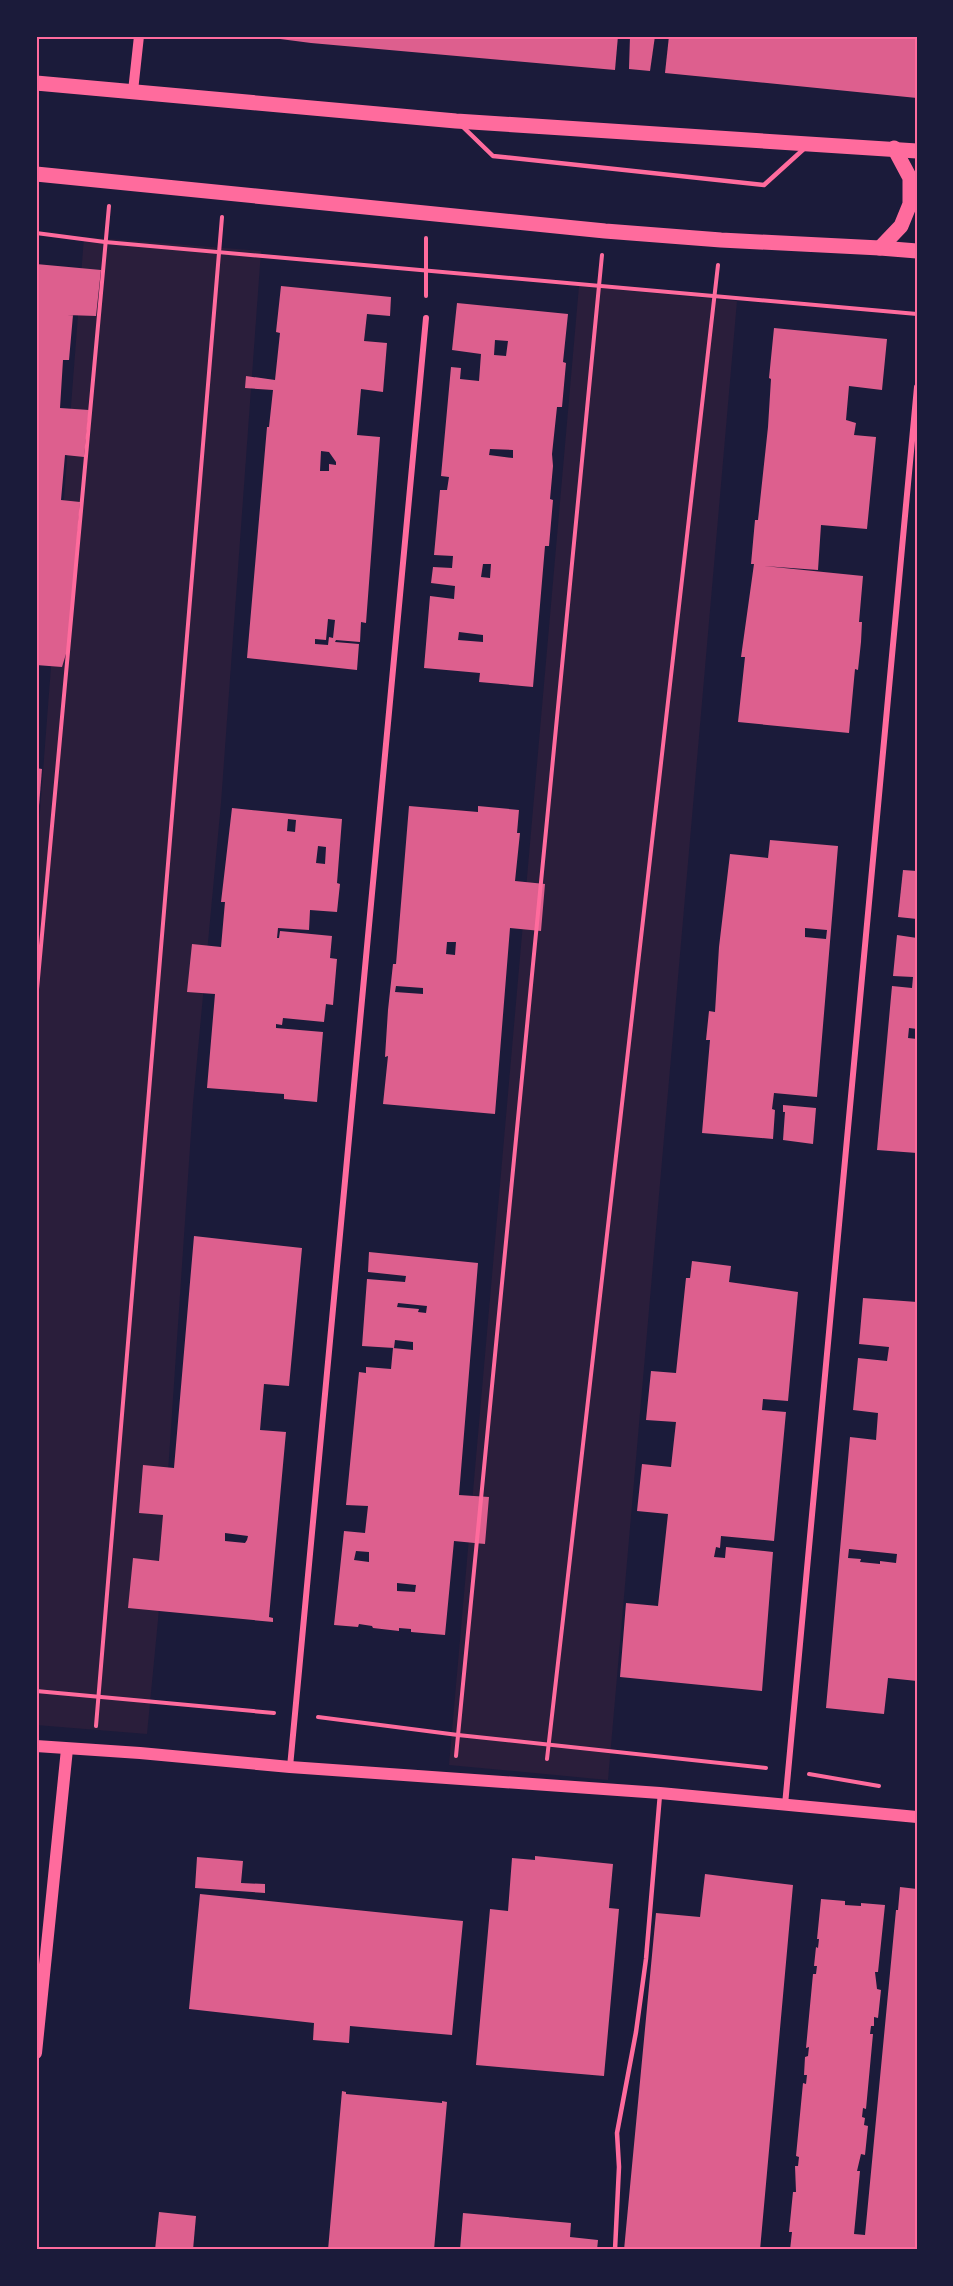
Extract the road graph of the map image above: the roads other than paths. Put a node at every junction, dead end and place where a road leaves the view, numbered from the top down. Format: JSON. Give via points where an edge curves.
{"nodes":[{"id":1,"x":139,"y":36,"type":"edge"},
{"id":2,"x":36,"y":83,"type":"edge"},
{"id":3,"x":133,"y":91,"type":"junction"},
{"id":4,"x":456,"y":121,"type":"junction"},
{"id":5,"x":808,"y":145,"type":"junction"},
{"id":6,"x":894,"y":148,"type":"junction"},
{"id":7,"x":917,"y":151,"type":"edge"},
{"id":8,"x":36,"y":174,"type":"edge"},
{"id":9,"x":880,"y":248,"type":"junction"},
{"id":10,"x":917,"y":251,"type":"edge"},
{"id":11,"x":426,"y":318,"type":"road end"},
{"id":12,"x":917,"y":387,"type":"edge"},
{"id":13,"x":36,"y":1746,"type":"edge"},
{"id":14,"x":67,"y":1749,"type":"junction"},
{"id":15,"x":290,"y":1767,"type":"junction"},
{"id":16,"x":660,"y":1793,"type":"junction"},
{"id":17,"x":785,"y":1805,"type":"junction"},
{"id":18,"x":917,"y":1817,"type":"edge"},
{"id":19,"x":36,"y":2053,"type":"edge"},
{"id":20,"x":615,"y":2250,"type":"edge"}],
"edges":[{"from":1,"to":3,"type":"street"},
{"from":2,"to":3,"type":"main road"},
{"from":3,"to":4,"type":"main road"},
{"from":4,"to":5,"type":"main road"},
{"from":4,"to":5,"type":"lane","via":[[493,156],[764,185]]},
{"from":5,"to":6,"type":"main road"},
{"from":6,"to":7,"type":"main road"},
{"from":6,"to":9,"type":"main road","via":[[910,178],[910,204],[902,226]]},
{"from":8,"to":9,"type":"main road","via":[[605,231]]},
{"from":9,"to":10,"type":"main road"},
{"from":11,"to":15,"type":"street"},
{"from":12,"to":17,"type":"street"},
{"from":13,"to":14,"type":"main road"},
{"from":14,"to":15,"type":"main road"},
{"from":14,"to":19,"type":"main road"},
{"from":15,"to":16,"type":"main road"},
{"from":16,"to":17,"type":"main road"},
{"from":16,"to":20,"type":"lane","via":[[646,1959],[617,2133]]},
{"from":17,"to":18,"type":"main road"}]}
